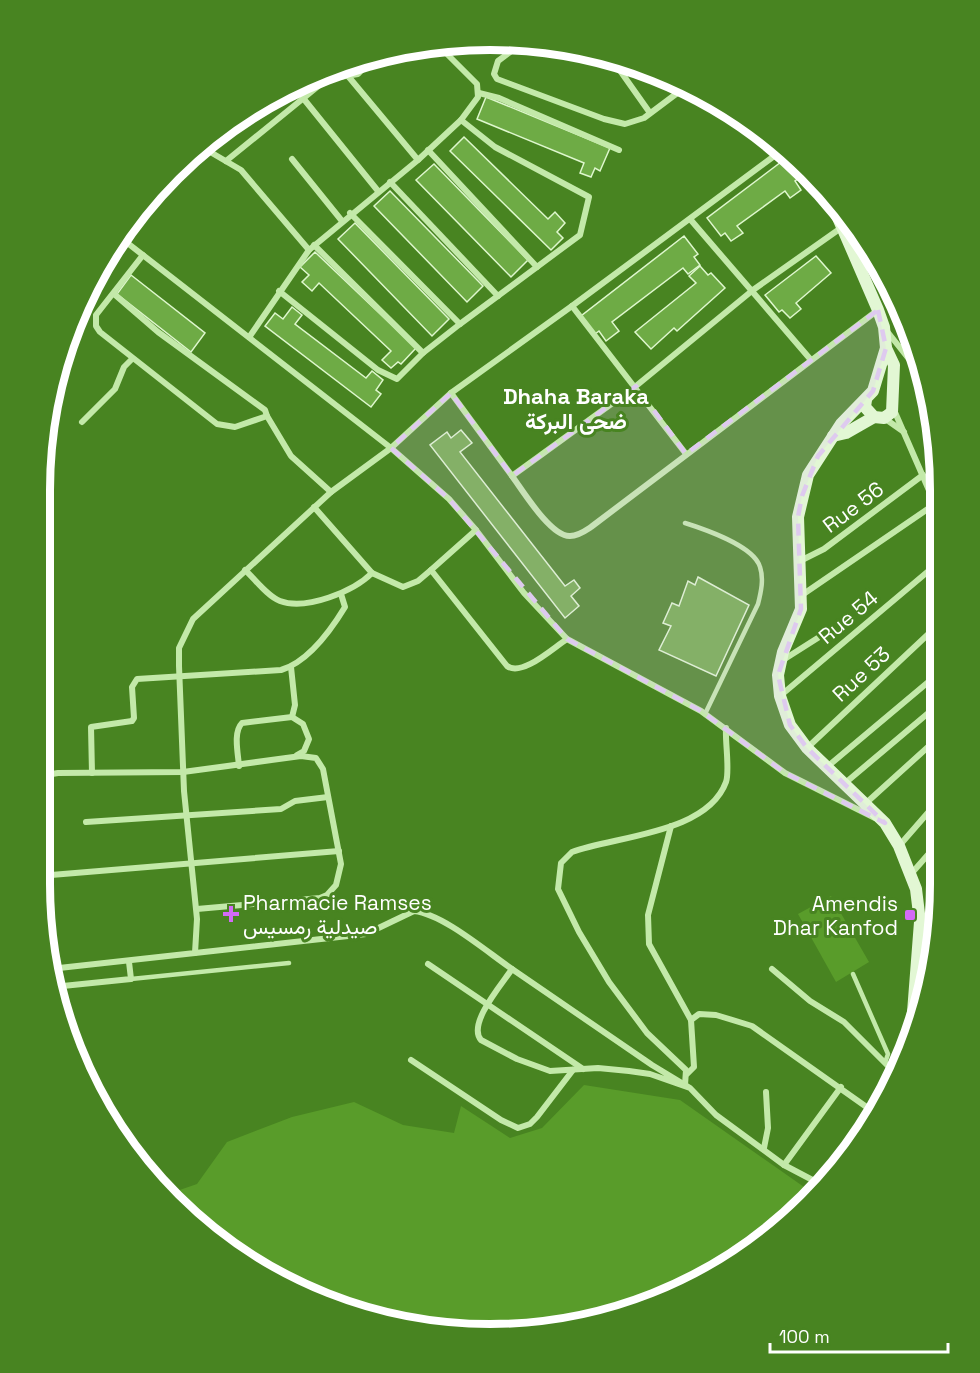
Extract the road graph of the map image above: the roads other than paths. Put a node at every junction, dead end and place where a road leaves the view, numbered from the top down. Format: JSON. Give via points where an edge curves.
{"nodes":[{"id":1,"x":513,"y":50,"type":"edge"},
{"id":2,"x":445,"y":52,"type":"edge"},
{"id":3,"x":363,"y":69,"type":"edge"},
{"id":4,"x":619,"y":69,"type":"edge"},
{"id":5,"x":341,"y":76,"type":"edge"},
{"id":6,"x":348,"y":76,"type":"junction"},
{"id":7,"x":323,"y":82,"type":"edge"},
{"id":8,"x":678,"y":92,"type":"edge"},
{"id":9,"x":479,"y":93,"type":"junction"},
{"id":10,"x":303,"y":98,"type":"junction"},
{"id":11,"x":650,"y":113,"type":"junction"},
{"id":12,"x":461,"y":120,"type":"junction"},
{"id":13,"x":428,"y":150,"type":"junction"},
{"id":14,"x":619,"y":150,"type":"dead end"},
{"id":15,"x":209,"y":152,"type":"edge"},
{"id":16,"x":775,"y":155,"type":"edge"},
{"id":17,"x":292,"y":159,"type":"dead end"},
{"id":18,"x":418,"y":160,"type":"junction"},
{"id":19,"x":226,"y":162,"type":"junction"},
{"id":20,"x":390,"y":182,"type":"junction"},
{"id":21,"x":378,"y":191,"type":"junction"},
{"id":22,"x":350,"y":213,"type":"junction"},
{"id":23,"x":690,"y":219,"type":"junction"},
{"id":24,"x":342,"y":221,"type":"junction"},
{"id":25,"x":842,"y":227,"type":"edge"},
{"id":26,"x":852,"y":239,"type":"edge"},
{"id":27,"x":126,"y":242,"type":"edge"},
{"id":28,"x":311,"y":247,"type":"junction"},
{"id":29,"x":143,"y":255,"type":"junction"},
{"id":30,"x":537,"y":267,"type":"junction"},
{"id":31,"x":753,"y":290,"type":"junction"},
{"id":32,"x":279,"y":291,"type":"junction"},
{"id":33,"x":114,"y":294,"type":"junction"},
{"id":34,"x":498,"y":296,"type":"junction"},
{"id":35,"x":572,"y":306,"type":"junction"},
{"id":36,"x":878,"y":310,"type":"junction"},
{"id":37,"x":460,"y":324,"type":"junction"},
{"id":38,"x":884,"y":327,"type":"junction"},
{"id":39,"x":250,"y":336,"type":"junction"},
{"id":40,"x":886,"y":348,"type":"junction"},
{"id":41,"x":423,"y":353,"type":"junction"},
{"id":42,"x":132,"y":359,"type":"junction"},
{"id":43,"x":811,"y":360,"type":"junction"},
{"id":44,"x":911,"y":361,"type":"edge"},
{"id":45,"x":636,"y":386,"type":"junction"},
{"id":46,"x":450,"y":393,"type":"junction"},
{"id":47,"x":869,"y":395,"type":"junction"},
{"id":48,"x":893,"y":403,"type":"junction"},
{"id":49,"x":267,"y":416,"type":"junction"},
{"id":50,"x":879,"y":417,"type":"junction"},
{"id":51,"x":82,"y":422,"type":"dead end"},
{"id":52,"x":905,"y":433,"type":"junction"},
{"id":53,"x":833,"y":436,"type":"junction"},
{"id":54,"x":390,"y":448,"type":"junction"},
{"id":55,"x":686,"y":454,"type":"junction"},
{"id":56,"x":923,"y":475,"type":"junction"},
{"id":57,"x":512,"y":476,"type":"junction"},
{"id":58,"x":331,"y":492,"type":"junction"},
{"id":59,"x":930,"y":492,"type":"edge"},
{"id":60,"x":314,"y":507,"type":"junction"},
{"id":61,"x":930,"y":507,"type":"edge"},
{"id":62,"x":685,"y":523,"type":"dead end"},
{"id":63,"x":476,"y":530,"type":"junction"},
{"id":64,"x":800,"y":561,"type":"junction"},
{"id":65,"x":245,"y":570,"type":"junction"},
{"id":66,"x":431,"y":570,"type":"junction"},
{"id":67,"x":930,"y":570,"type":"edge"},
{"id":68,"x":372,"y":573,"type":"junction"},
{"id":69,"x":341,"y":594,"type":"junction"},
{"id":70,"x":802,"y":595,"type":"junction"},
{"id":71,"x":930,"y":633,"type":"edge"},
{"id":72,"x":824,"y":634,"type":"dead end"},
{"id":73,"x":567,"y":639,"type":"junction"},
{"id":74,"x":780,"y":662,"type":"junction"},
{"id":75,"x":291,"y":667,"type":"junction"},
{"id":76,"x":180,"y":677,"type":"junction"},
{"id":77,"x":930,"y":681,"type":"edge"},
{"id":78,"x":780,"y":696,"type":"junction"},
{"id":79,"x":930,"y":712,"type":"edge"},
{"id":80,"x":705,"y":714,"type":"junction"},
{"id":81,"x":292,"y":717,"type":"junction"},
{"id":82,"x":726,"y":728,"type":"junction"},
{"id":83,"x":930,"y":745,"type":"edge"},
{"id":84,"x":807,"y":748,"type":"junction"},
{"id":85,"x":294,"y":757,"type":"junction"},
{"id":86,"x":239,"y":766,"type":"junction"},
{"id":87,"x":827,"y":768,"type":"junction"},
{"id":88,"x":183,"y":772,"type":"junction"},
{"id":89,"x":92,"y":773,"type":"junction"},
{"id":90,"x":50,"y":774,"type":"edge"},
{"id":91,"x":843,"y":785,"type":"junction"},
{"id":92,"x":328,"y":796,"type":"junction"},
{"id":93,"x":865,"y":805,"type":"junction"},
{"id":94,"x":930,"y":810,"type":"edge"},
{"id":95,"x":187,"y":814,"type":"junction"},
{"id":96,"x":86,"y":822,"type":"dead end"},
{"id":97,"x":885,"y":823,"type":"junction"},
{"id":98,"x":671,"y":826,"type":"junction"},
{"id":99,"x":899,"y":846,"type":"junction"},
{"id":100,"x":339,"y":850,"type":"junction"},
{"id":101,"x":930,"y":852,"type":"edge"},
{"id":102,"x":193,"y":863,"type":"junction"},
{"id":103,"x":911,"y":873,"type":"junction"},
{"id":104,"x":50,"y":875,"type":"edge"},
{"id":105,"x":197,"y":909,"type":"junction"},
{"id":106,"x":195,"y":952,"type":"junction"},
{"id":107,"x":129,"y":962,"type":"junction"},
{"id":108,"x":289,"y":963,"type":"dead end"},
{"id":109,"x":428,"y":964,"type":"dead end"},
{"id":110,"x":58,"y":968,"type":"edge"},
{"id":111,"x":512,"y":969,"type":"junction"},
{"id":112,"x":772,"y":969,"type":"dead end"},
{"id":113,"x":853,"y":974,"type":"dead end"},
{"id":114,"x":131,"y":979,"type":"junction"},
{"id":115,"x":62,"y":986,"type":"edge"},
{"id":116,"x":914,"y":1001,"type":"edge"},
{"id":117,"x":488,"y":1005,"type":"junction"},
{"id":118,"x":691,"y":1020,"type":"junction"},
{"id":119,"x":411,"y":1060,"type":"dead end"},
{"id":120,"x":885,"y":1063,"type":"junction"},
{"id":121,"x":890,"y":1068,"type":"edge"},
{"id":122,"x":583,"y":1069,"type":"junction"},
{"id":123,"x":573,"y":1070,"type":"junction"},
{"id":124,"x":687,"y":1074,"type":"junction"},
{"id":125,"x":688,"y":1087,"type":"junction"},
{"id":126,"x":841,"y":1087,"type":"junction"},
{"id":127,"x":766,"y":1092,"type":"dead end"},
{"id":128,"x":868,"y":1108,"type":"edge"},
{"id":129,"x":764,"y":1148,"type":"junction"},
{"id":130,"x":784,"y":1165,"type":"junction"},
{"id":131,"x":814,"y":1181,"type":"edge"}],
"edges":[{"from":1,"to":11,"type":"street","via":[[498,62],[494,74],[497,79],[616,123],[631,123]]},
{"from":2,"to":9,"type":"street","via":[[473,79]]},
{"from":3,"to":6,"type":"street"},
{"from":4,"to":11,"type":"street"},
{"from":5,"to":6,"type":"street"},
{"from":6,"to":18,"type":"street"},
{"from":7,"to":10,"type":"street"},
{"from":8,"to":11,"type":"street"},
{"from":9,"to":12,"type":"street"},
{"from":9,"to":14,"type":"street","via":[[500,98]]},
{"from":10,"to":19,"type":"street"},
{"from":10,"to":21,"type":"street"},
{"from":12,"to":13,"type":"street"},
{"from":12,"to":30,"type":"street","via":[[495,147],[589,196],[580,234]]},
{"from":13,"to":18,"type":"street"},
{"from":13,"to":30,"type":"street"},
{"from":15,"to":19,"type":"street"},
{"from":16,"to":23,"type":"street"},
{"from":17,"to":24,"type":"street"},
{"from":18,"to":20,"type":"street"},
{"from":19,"to":28,"type":"street","via":[[241,170]]},
{"from":20,"to":21,"type":"street"},
{"from":20,"to":34,"type":"street"},
{"from":21,"to":22,"type":"street"},
{"from":22,"to":24,"type":"street"},
{"from":22,"to":37,"type":"street"},
{"from":23,"to":31,"type":"street"},
{"from":23,"to":35,"type":"street"},
{"from":24,"to":28,"type":"street"},
{"from":25,"to":31,"type":"street"},
{"from":26,"to":36,"type":"street"},
{"from":27,"to":29,"type":"street"},
{"from":28,"to":32,"type":"street"},
{"from":28,"to":41,"type":"street"},
{"from":29,"to":33,"type":"street"},
{"from":29,"to":39,"type":"street"},
{"from":30,"to":34,"type":"street"},
{"from":31,"to":43,"type":"street"},
{"from":31,"to":45,"type":"street"},
{"from":32,"to":39,"type":"street"},
{"from":32,"to":41,"type":"street","via":[[385,375],[397,379]]},
{"from":33,"to":42,"type":"street","via":[[96,315],[96,326]]},
{"from":33,"to":49,"type":"street","via":[[158,332],[265,410]]},
{"from":34,"to":37,"type":"street"},
{"from":35,"to":45,"type":"street"},
{"from":35,"to":46,"type":"street"},
{"from":36,"to":38,"type":"street"},
{"from":36,"to":43,"type":"street"},
{"from":37,"to":41,"type":"street"},
{"from":38,"to":40,"type":"street"},
{"from":38,"to":44,"type":"street"},
{"from":39,"to":54,"type":"street"},
{"from":40,"to":47,"type":"street"},
{"from":40,"to":48,"type":"street","via":[[894,365]]},
{"from":42,"to":49,"type":"street","via":[[217,424],[235,427]]},
{"from":42,"to":51,"type":"street","via":[[124,367],[115,389]]},
{"from":43,"to":55,"type":"street"},
{"from":45,"to":55,"type":"street"},
{"from":45,"to":57,"type":"street"},
{"from":46,"to":54,"type":"street"},
{"from":46,"to":57,"type":"street"},
{"from":47,"to":48,"type":"street","via":[[883,389]]},
{"from":47,"to":50,"type":"street","via":[[866,407]]},
{"from":47,"to":53,"type":"street"},
{"from":48,"to":50,"type":"street"},
{"from":48,"to":52,"type":"street"},
{"from":49,"to":58,"type":"street","via":[[291,456]]},
{"from":50,"to":52,"type":"street"},
{"from":50,"to":53,"type":"street"},
{"from":52,"to":56,"type":"street"},
{"from":53,"to":64,"type":"street","via":[[808,475],[802,496],[798,517]]},
{"from":54,"to":58,"type":"street"},
{"from":54,"to":63,"type":"street","via":[[449,499]]},
{"from":55,"to":57,"type":"street","via":[[591,527],[568,537],[555,531]]},
{"from":56,"to":59,"type":"street"},
{"from":56,"to":64,"type":"street","name":"Rue 56","via":[[824,549]]},
{"from":58,"to":60,"type":"street"},
{"from":60,"to":65,"type":"street"},
{"from":60,"to":68,"type":"street"},
{"from":61,"to":70,"type":"street"},
{"from":62,"to":80,"type":"lane","via":[[723,534],[753,558],[760,564],[763,586]]},
{"from":63,"to":66,"type":"street"},
{"from":63,"to":73,"type":"street","via":[[524,593]]},
{"from":64,"to":70,"type":"street"},
{"from":65,"to":69,"type":"street","via":[[283,602],[293,604]]},
{"from":65,"to":76,"type":"street","via":[[193,619],[185,632],[179,648]]},
{"from":66,"to":68,"type":"street","via":[[403,587]]},
{"from":66,"to":73,"type":"street","via":[[511,669],[524,669]]},
{"from":67,"to":78,"type":"street","name":"Rue 54"},
{"from":68,"to":69,"type":"street"},
{"from":69,"to":75,"type":"street","via":[[345,607],[335,624]]},
{"from":70,"to":74,"type":"street","via":[[799,619]]},
{"from":71,"to":84,"type":"street","name":"Rue 53"},
{"from":72,"to":74,"type":"street"},
{"from":73,"to":80,"type":"street"},
{"from":74,"to":78,"type":"street"},
{"from":75,"to":76,"type":"street"},
{"from":75,"to":81,"type":"street","via":[[296,705]]},
{"from":76,"to":88,"type":"street"},
{"from":76,"to":89,"type":"street","via":[[137,679],[132,687],[132,721],[91,727]]},
{"from":77,"to":87,"type":"street"},
{"from":78,"to":84,"type":"street","via":[[790,725]]},
{"from":79,"to":91,"type":"street"},
{"from":80,"to":82,"type":"street"},
{"from":81,"to":85,"type":"street","via":[[303,724],[309,739],[304,751]]},
{"from":81,"to":86,"type":"street","via":[[242,723],[237,734]]},
{"from":82,"to":97,"type":"street","via":[[784,773]]},
{"from":82,"to":98,"type":"street","via":[[727,774],[721,790],[695,816]]},
{"from":83,"to":93,"type":"street"},
{"from":84,"to":87,"type":"street"},
{"from":85,"to":86,"type":"street"},
{"from":85,"to":92,"type":"street","via":[[307,756],[319,761]]},
{"from":86,"to":88,"type":"street"},
{"from":87,"to":91,"type":"street"},
{"from":88,"to":89,"type":"street"},
{"from":88,"to":95,"type":"street"},
{"from":89,"to":90,"type":"street"},
{"from":91,"to":93,"type":"street"},
{"from":92,"to":95,"type":"street","via":[[295,801],[281,809]]},
{"from":92,"to":100,"type":"street"},
{"from":93,"to":97,"type":"street"},
{"from":94,"to":99,"type":"street"},
{"from":95,"to":96,"type":"street"},
{"from":95,"to":102,"type":"street"},
{"from":97,"to":99,"type":"street"},
{"from":98,"to":118,"type":"street","via":[[648,915],[649,944]]},
{"from":98,"to":124,"type":"street","via":[[572,852],[561,863],[558,882],[561,897],[609,982],[647,1033]]},
{"from":99,"to":103,"type":"street"},
{"from":100,"to":102,"type":"street"},
{"from":100,"to":105,"type":"street","via":[[339,878],[332,890],[320,898]]},
{"from":101,"to":103,"type":"street"},
{"from":102,"to":104,"type":"street"},
{"from":102,"to":105,"type":"street"},
{"from":103,"to":116,"type":"street","via":[[920,907]]},
{"from":105,"to":106,"type":"street"},
{"from":106,"to":107,"type":"street"},
{"from":106,"to":111,"type":"street","via":[[366,934],[414,911],[450,927]]},
{"from":107,"to":110,"type":"street"},
{"from":107,"to":114,"type":"street"},
{"from":108,"to":114,"type":"lane"},
{"from":109,"to":117,"type":"street"},
{"from":111,"to":117,"type":"street"},
{"from":111,"to":125,"type":"street"},
{"from":112,"to":120,"type":"street","via":[[810,1001],[844,1022]]},
{"from":113,"to":120,"type":"lane","via":[[888,1054]]},
{"from":114,"to":115,"type":"street"},
{"from":117,"to":122,"type":"street"},
{"from":117,"to":123,"type":"street","via":[[477,1024],[482,1040],[533,1066],[550,1071]]},
{"from":118,"to":124,"type":"street","via":[[694,1066]]},
{"from":118,"to":126,"type":"street","via":[[707,1014],[752,1026]]},
{"from":119,"to":123,"type":"street","via":[[518,1128],[537,1117]]},
{"from":120,"to":121,"type":"street"},
{"from":122,"to":123,"type":"street"},
{"from":122,"to":125,"type":"street","via":[[640,1072]]},
{"from":124,"to":125,"type":"street"},
{"from":125,"to":129,"type":"street","via":[[717,1115]]},
{"from":126,"to":128,"type":"street"},
{"from":126,"to":130,"type":"street"},
{"from":127,"to":129,"type":"street","via":[[768,1128]]},
{"from":129,"to":130,"type":"street"},
{"from":130,"to":131,"type":"street"}]}
